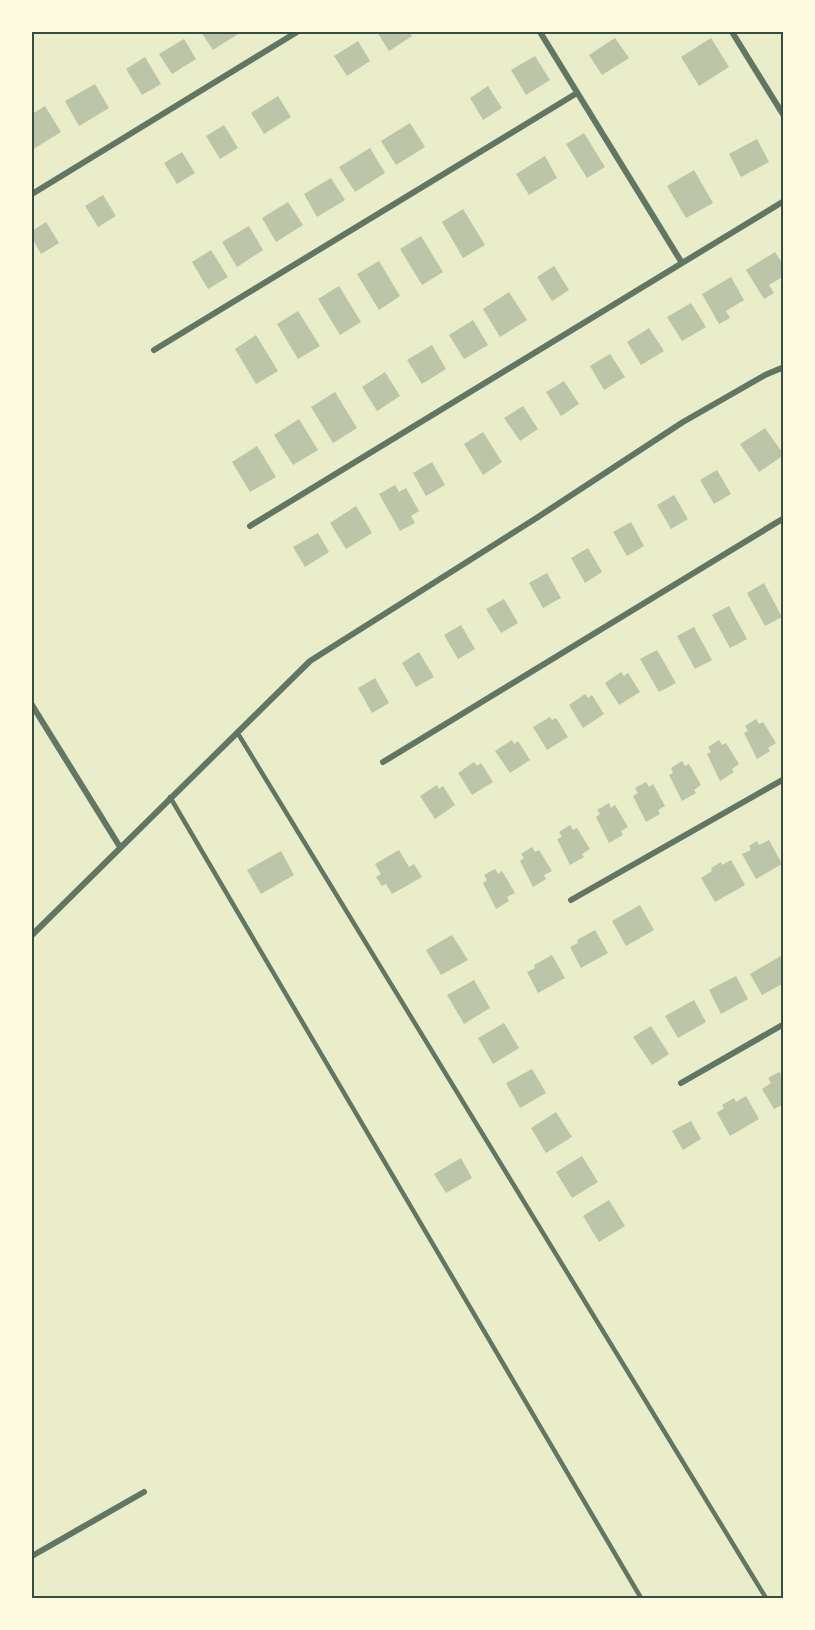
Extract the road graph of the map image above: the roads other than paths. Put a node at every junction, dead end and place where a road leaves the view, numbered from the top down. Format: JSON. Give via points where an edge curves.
{"nodes":[{"id":1,"x":297,"y":32,"type":"edge"},
{"id":2,"x":540,"y":32,"type":"edge"},
{"id":3,"x":732,"y":32,"type":"edge"},
{"id":4,"x":577,"y":93,"type":"junction"},
{"id":5,"x":783,"y":116,"type":"edge"},
{"id":6,"x":32,"y":194,"type":"edge"},
{"id":7,"x":783,"y":201,"type":"edge"},
{"id":8,"x":682,"y":263,"type":"junction"},
{"id":9,"x":154,"y":350,"type":"dead end"},
{"id":10,"x":783,"y":367,"type":"edge"},
{"id":11,"x":783,"y":518,"type":"edge"},
{"id":12,"x":250,"y":526,"type":"dead end"},
{"id":13,"x":32,"y":705,"type":"edge"},
{"id":14,"x":237,"y":732,"type":"junction"},
{"id":15,"x":383,"y":762,"type":"dead end"},
{"id":16,"x":783,"y":779,"type":"edge"},
{"id":17,"x":170,"y":797,"type":"junction"},
{"id":18,"x":120,"y":847,"type":"junction"},
{"id":19,"x":571,"y":900,"type":"dead end"},
{"id":20,"x":32,"y":934,"type":"edge"},
{"id":21,"x":783,"y":1024,"type":"edge"},
{"id":22,"x":681,"y":1083,"type":"dead end"},
{"id":23,"x":144,"y":1492,"type":"dead end"},
{"id":24,"x":32,"y":1556,"type":"edge"},
{"id":25,"x":641,"y":1599,"type":"edge"},
{"id":26,"x":765,"y":1599,"type":"edge"}],
"edges":[{"from":1,"to":6,"type":"street"},
{"from":2,"to":4,"type":"street"},
{"from":3,"to":5,"type":"street"},
{"from":4,"to":8,"type":"street"},
{"from":4,"to":9,"type":"street"},
{"from":7,"to":8,"type":"street"},
{"from":8,"to":12,"type":"street"},
{"from":10,"to":14,"type":"street","via":[[683,422],[310,661]]},
{"from":11,"to":15,"type":"street"},
{"from":13,"to":18,"type":"street"},
{"from":14,"to":17,"type":"street"},
{"from":14,"to":26,"type":"lane"},
{"from":16,"to":19,"type":"street"},
{"from":17,"to":18,"type":"street"},
{"from":17,"to":25,"type":"lane"},
{"from":18,"to":20,"type":"street"},
{"from":21,"to":22,"type":"street"},
{"from":23,"to":24,"type":"street"}]}
